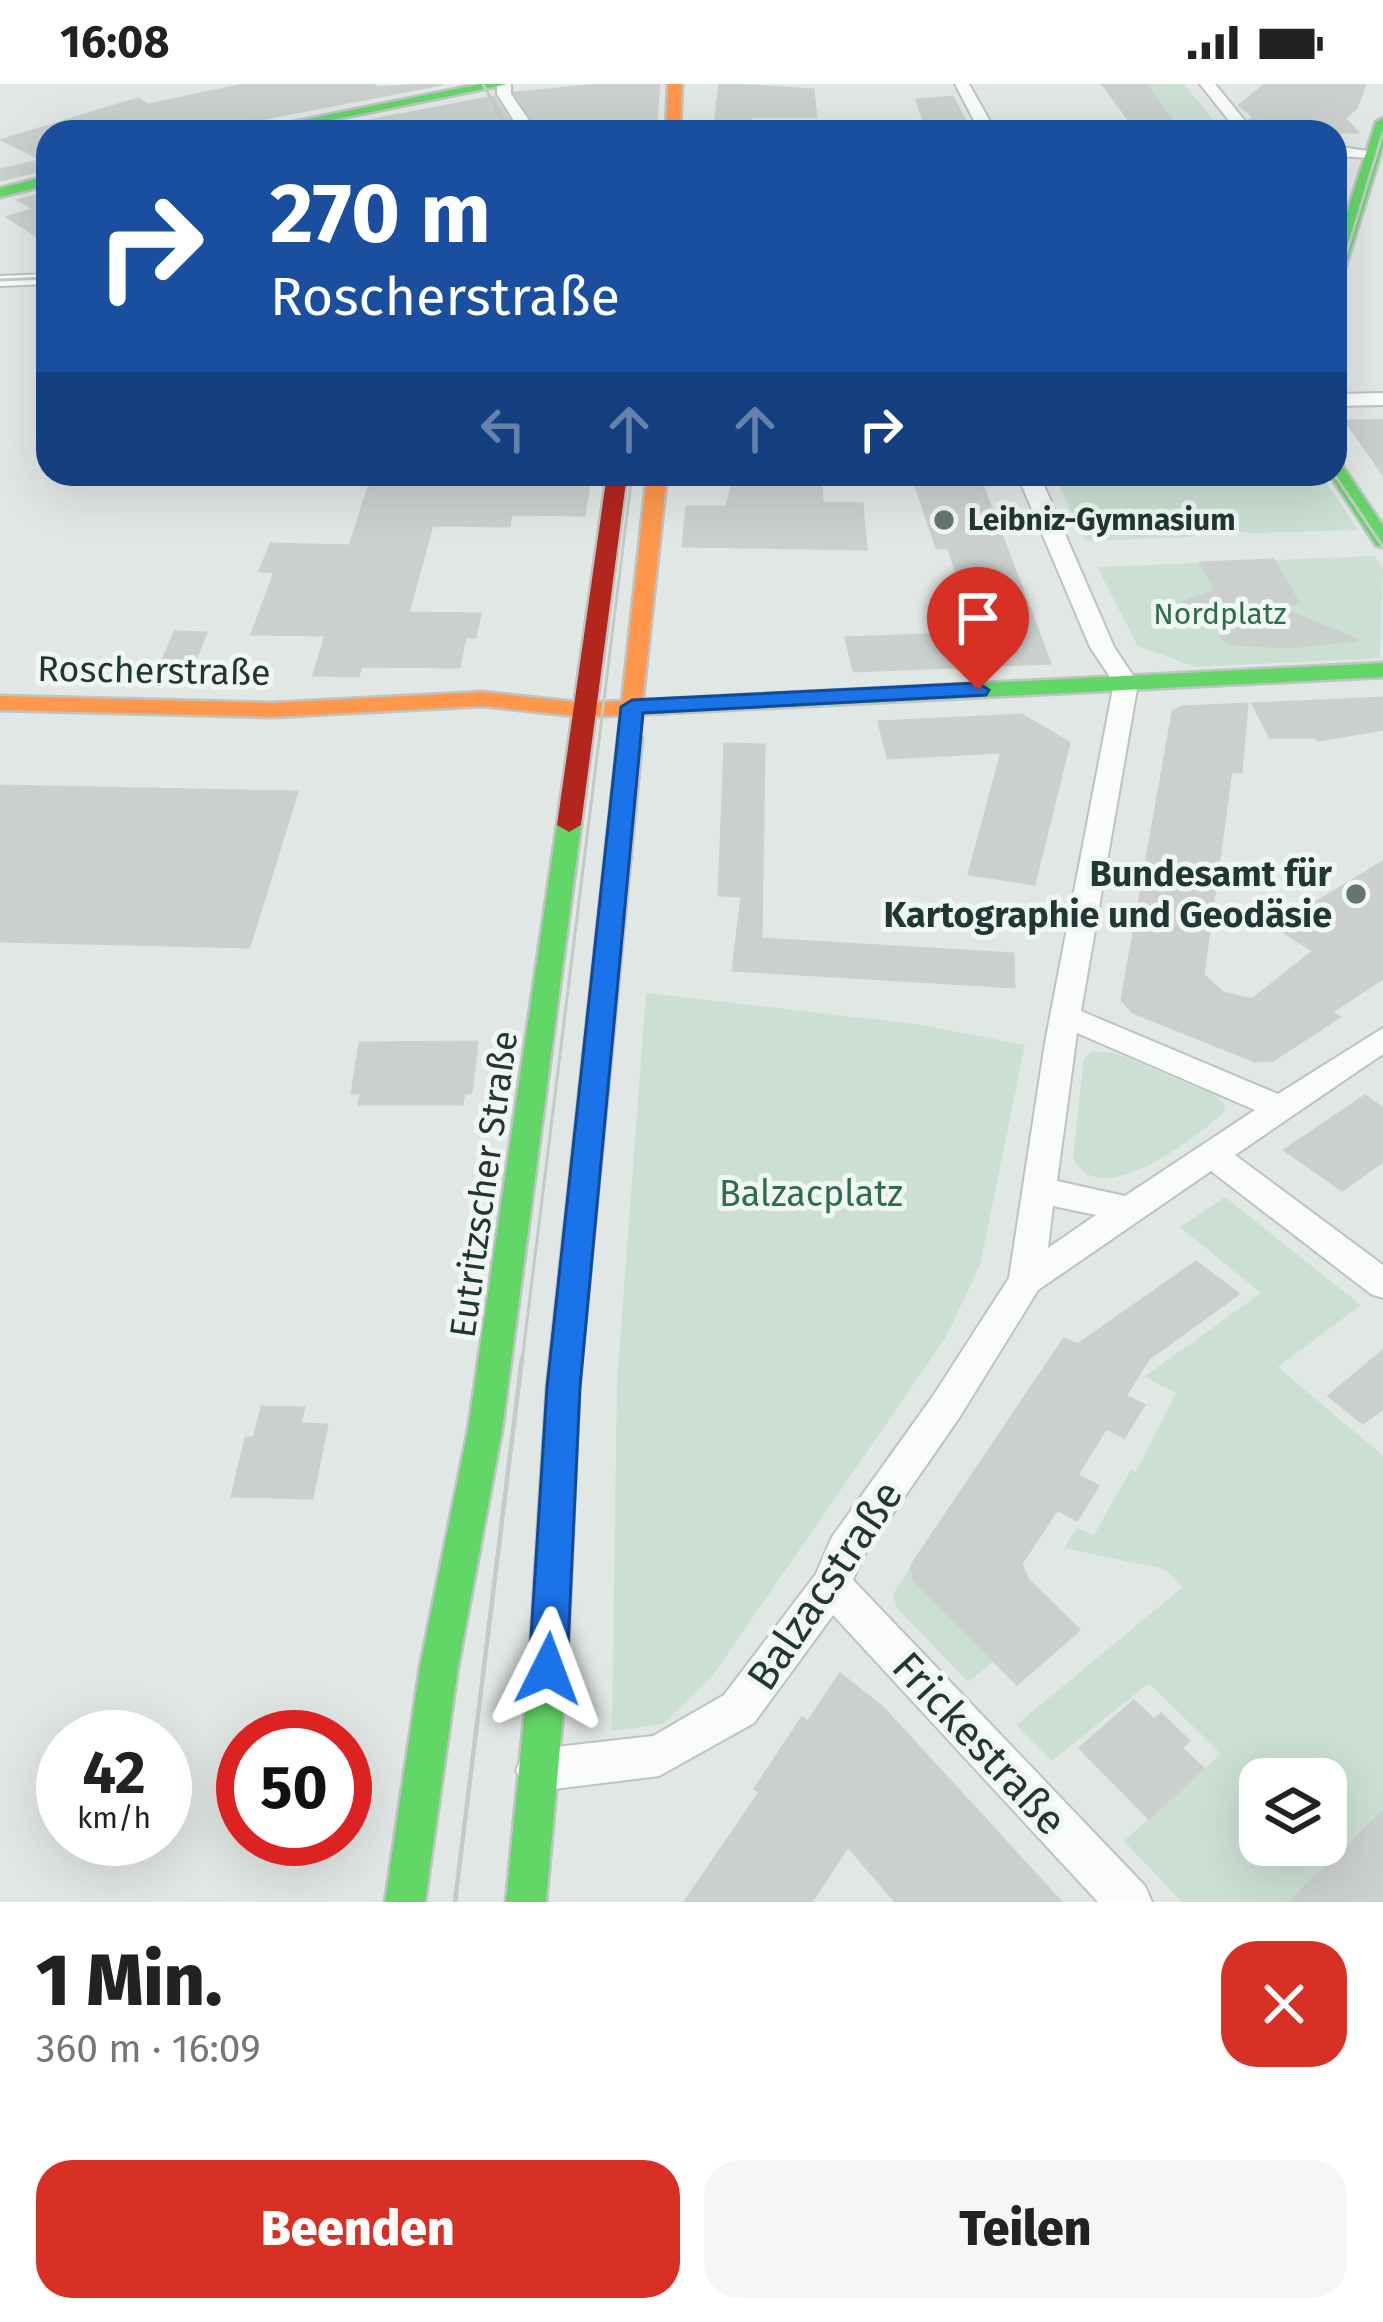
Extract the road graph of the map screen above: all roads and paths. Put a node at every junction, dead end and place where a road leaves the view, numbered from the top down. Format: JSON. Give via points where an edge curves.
{"nodes":[{"id":1,"x":502,"y":84,"type":"edge"},
{"id":2,"x":675,"y":84,"type":"edge"},
{"id":3,"x":700,"y":84,"type":"edge"},
{"id":4,"x":962,"y":84,"type":"edge"},
{"id":5,"x":982,"y":84,"type":"edge"},
{"id":6,"x":1207,"y":84,"type":"edge"},
{"id":7,"x":313,"y":120,"type":"edge"},
{"id":8,"x":521,"y":120,"type":"edge"},
{"id":9,"x":674,"y":120,"type":"edge"},
{"id":10,"x":696,"y":120,"type":"edge"},
{"id":11,"x":982,"y":120,"type":"edge"},
{"id":12,"x":1000,"y":120,"type":"edge"},
{"id":13,"x":1236,"y":120,"type":"edge"},
{"id":14,"x":1383,"y":122,"type":"edge"},
{"id":15,"x":1347,"y":152,"type":"edge"},
{"id":16,"x":1372,"y":153,"type":"junction"},
{"id":17,"x":36,"y":183,"type":"edge"},
{"id":18,"x":0,"y":193,"type":"edge"},
{"id":19,"x":1347,"y":229,"type":"edge"},
{"id":20,"x":36,"y":280,"type":"edge"},
{"id":21,"x":0,"y":281,"type":"edge"},
{"id":22,"x":1383,"y":399,"type":"edge"},
{"id":23,"x":1347,"y":400,"type":"edge"},
{"id":24,"x":615,"y":486,"type":"edge"},
{"id":25,"x":656,"y":486,"type":"edge"},
{"id":26,"x":1033,"y":486,"type":"edge"},
{"id":27,"x":1347,"y":486,"type":"edge"},
{"id":28,"x":1381,"y":536,"type":"edge"},
{"id":29,"x":1383,"y":670,"type":"edge"},
{"id":30,"x":1126,"y":683,"type":"junction"},
{"id":31,"x":0,"y":703,"type":"edge"},
{"id":32,"x":632,"y":707,"type":"junction"},
{"id":33,"x":585,"y":710,"type":"junction"},
{"id":34,"x":1065,"y":1016,"type":"junction"},
{"id":35,"x":1383,"y":1039,"type":"edge"},
{"id":36,"x":1281,"y":1108,"type":"junction"},
{"id":37,"x":1211,"y":1154,"type":"junction"},
{"id":38,"x":1039,"y":1190,"type":"junction"},
{"id":39,"x":1125,"y":1209,"type":"junction"},
{"id":40,"x":1026,"y":1280,"type":"junction"},
{"id":41,"x":1383,"y":1284,"type":"edge"},
{"id":42,"x":831,"y":1585,"type":"junction"},
{"id":43,"x":538,"y":1770,"type":"junction"},
{"id":44,"x":405,"y":1902,"type":"edge"},
{"id":45,"x":526,"y":1902,"type":"edge"},
{"id":46,"x":1129,"y":1902,"type":"edge"}],
"edges":[{"from":1,"to":7,"type":"main road"},
{"from":1,"to":8,"type":"street"},
{"from":2,"to":9,"type":"main road"},
{"from":3,"to":10,"type":"main road"},
{"from":4,"to":11,"type":"street"},
{"from":5,"to":12,"type":"street"},
{"from":6,"to":13,"type":"street"},
{"from":14,"to":16,"type":"main road"},
{"from":15,"to":16,"type":"street"},
{"from":16,"to":19,"type":"main road"},
{"from":17,"to":18,"type":"main road"},
{"from":20,"to":21,"type":"street"},
{"from":22,"to":23,"type":"street"},
{"from":24,"to":33,"type":"main road","name":"Eutritzscher Straße"},
{"from":25,"to":32,"type":"main road"},
{"from":26,"to":30,"type":"street"},
{"from":27,"to":28,"type":"main road"},
{"from":29,"to":30,"type":"main road","name":"Roscherstraße"},
{"from":30,"to":32,"type":"main road","name":"Roscherstraße"},
{"from":30,"to":34,"type":"street","name":"Balzacstraße"},
{"from":31,"to":33,"type":"main road","name":"Roscherstraße","via":[[307,709],[421,723],[530,724]]},
{"from":32,"to":33,"type":"main road","name":"Roscherstraße"},
{"from":32,"to":43,"type":"main road","via":[[563,1387]]},
{"from":33,"to":44,"type":"main road","name":"Eutritzscher Straße","via":[[485,1430]]},
{"from":34,"to":36,"type":"street"},
{"from":34,"to":38,"type":"street","name":"Balzacstraße"},
{"from":35,"to":36,"type":"street","name":"Balzacstraße"},
{"from":36,"to":37,"type":"street","name":"Balzacstraße"},
{"from":37,"to":39,"type":"street","name":"Balzacstraße"},
{"from":37,"to":41,"type":"street"},
{"from":38,"to":39,"type":"street"},
{"from":38,"to":40,"type":"street","name":"Balzacstraße"},
{"from":39,"to":40,"type":"street","name":"Balzacstraße"},
{"from":40,"to":42,"type":"street","name":"Balzacstraße","via":[[846,1550]]},
{"from":42,"to":43,"type":"street","name":"Balzacstraße","via":[[739,1709],[658,1756]]},
{"from":42,"to":46,"type":"street","name":"Frickestraße"},
{"from":43,"to":45,"type":"main road"}]}
